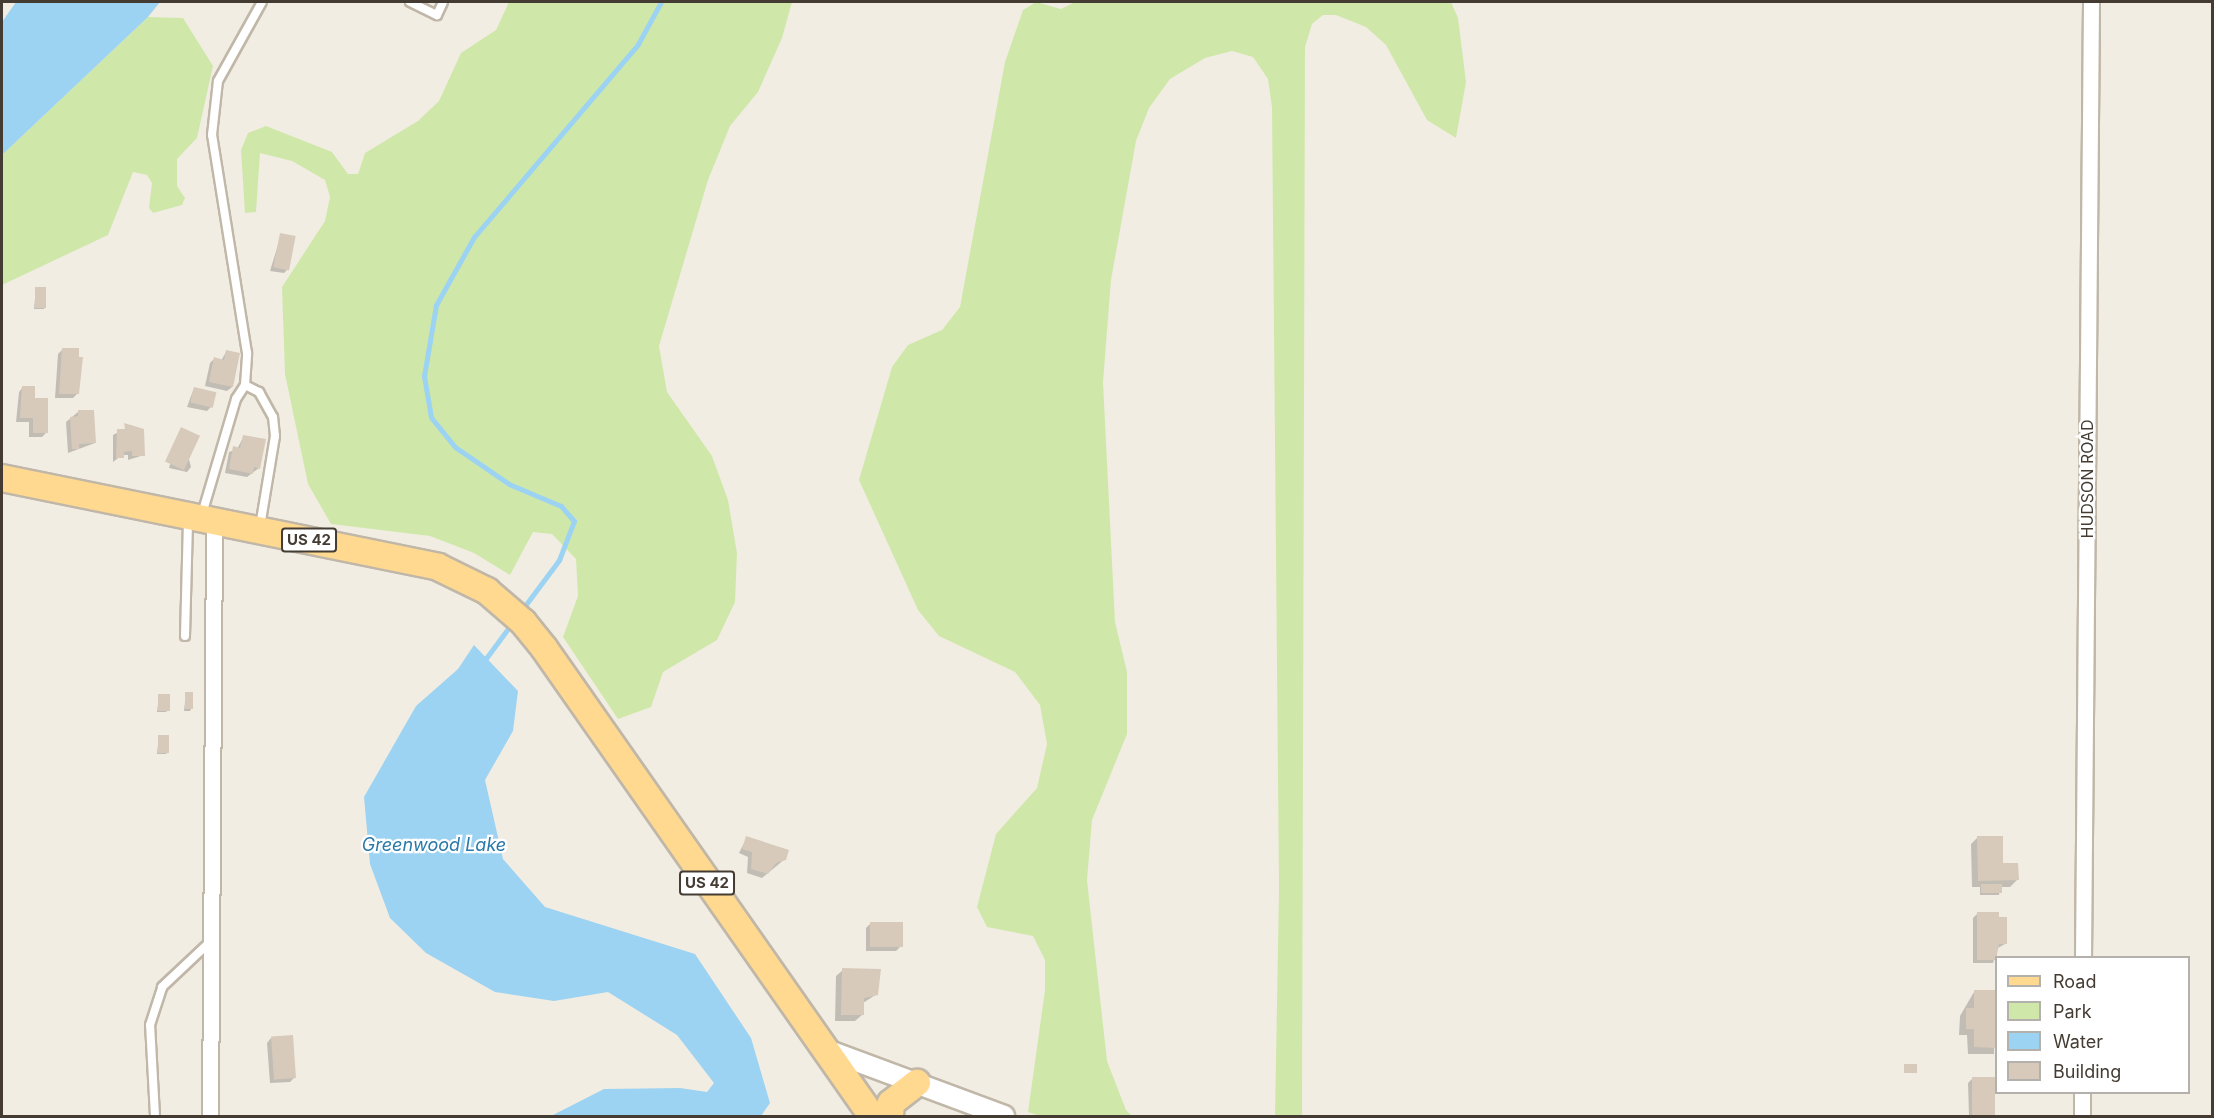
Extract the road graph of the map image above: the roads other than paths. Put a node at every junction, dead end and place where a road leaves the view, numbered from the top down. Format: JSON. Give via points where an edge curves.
{"nodes":[{"id":1,"x":262,"y":2,"type":"edge"},
{"id":2,"x":410,"y":2,"type":"edge"},
{"id":3,"x":443,"y":2,"type":"edge"},
{"id":4,"x":2091,"y":2,"type":"edge"},
{"id":5,"x":245,"y":385,"type":"junction"},
{"id":6,"x":2,"y":478,"type":"edge"},
{"id":7,"x":200,"y":520,"type":"junction"},
{"id":8,"x":259,"y":531,"type":"junction"},
{"id":9,"x":185,"y":636,"type":"dead end"},
{"id":10,"x":212,"y":940,"type":"junction"},
{"id":11,"x":2083,"y":956,"type":"edge"},
{"id":12,"x":827,"y":1050,"type":"junction"},
{"id":13,"x":917,"y":1083,"type":"junction"},
{"id":14,"x":2082,"y":1094,"type":"edge"},
{"id":15,"x":872,"y":1114,"type":"edge"},
{"id":16,"x":155,"y":1116,"type":"edge"},
{"id":17,"x":210,"y":1116,"type":"edge"},
{"id":18,"x":1004,"y":1116,"type":"edge"},
{"id":19,"x":2082,"y":1116,"type":"edge"}],
"edges":[{"from":1,"to":5,"type":"lane","via":[[218,81],[212,135],[247,352]]},
{"from":2,"to":3,"type":"lane","via":[[437,15]]},
{"from":4,"to":11,"type":"street","name":"HUDSON ROAD"},
{"from":5,"to":7,"type":"lane","via":[[236,399]]},
{"from":5,"to":8,"type":"lane","via":[[259,392],[273,417],[275,436]]},
{"from":6,"to":7,"type":"main road","number":"US 42"},
{"from":7,"to":8,"type":"main road","number":"US 42"},
{"from":7,"to":9,"type":"lane"},
{"from":7,"to":10,"type":"street"},
{"from":8,"to":12,"type":"main road","number":"US 42","via":[[438,567],[487,591],[524,622]]},
{"from":10,"to":16,"type":"lane","via":[[162,987],[150,1025]]},
{"from":10,"to":17,"type":"street"},
{"from":12,"to":13,"type":"street"},
{"from":12,"to":15,"type":"main road","number":"US 42"},
{"from":13,"to":15,"type":"main road"},
{"from":13,"to":18,"type":"street"},
{"from":14,"to":19,"type":"street"}]}
